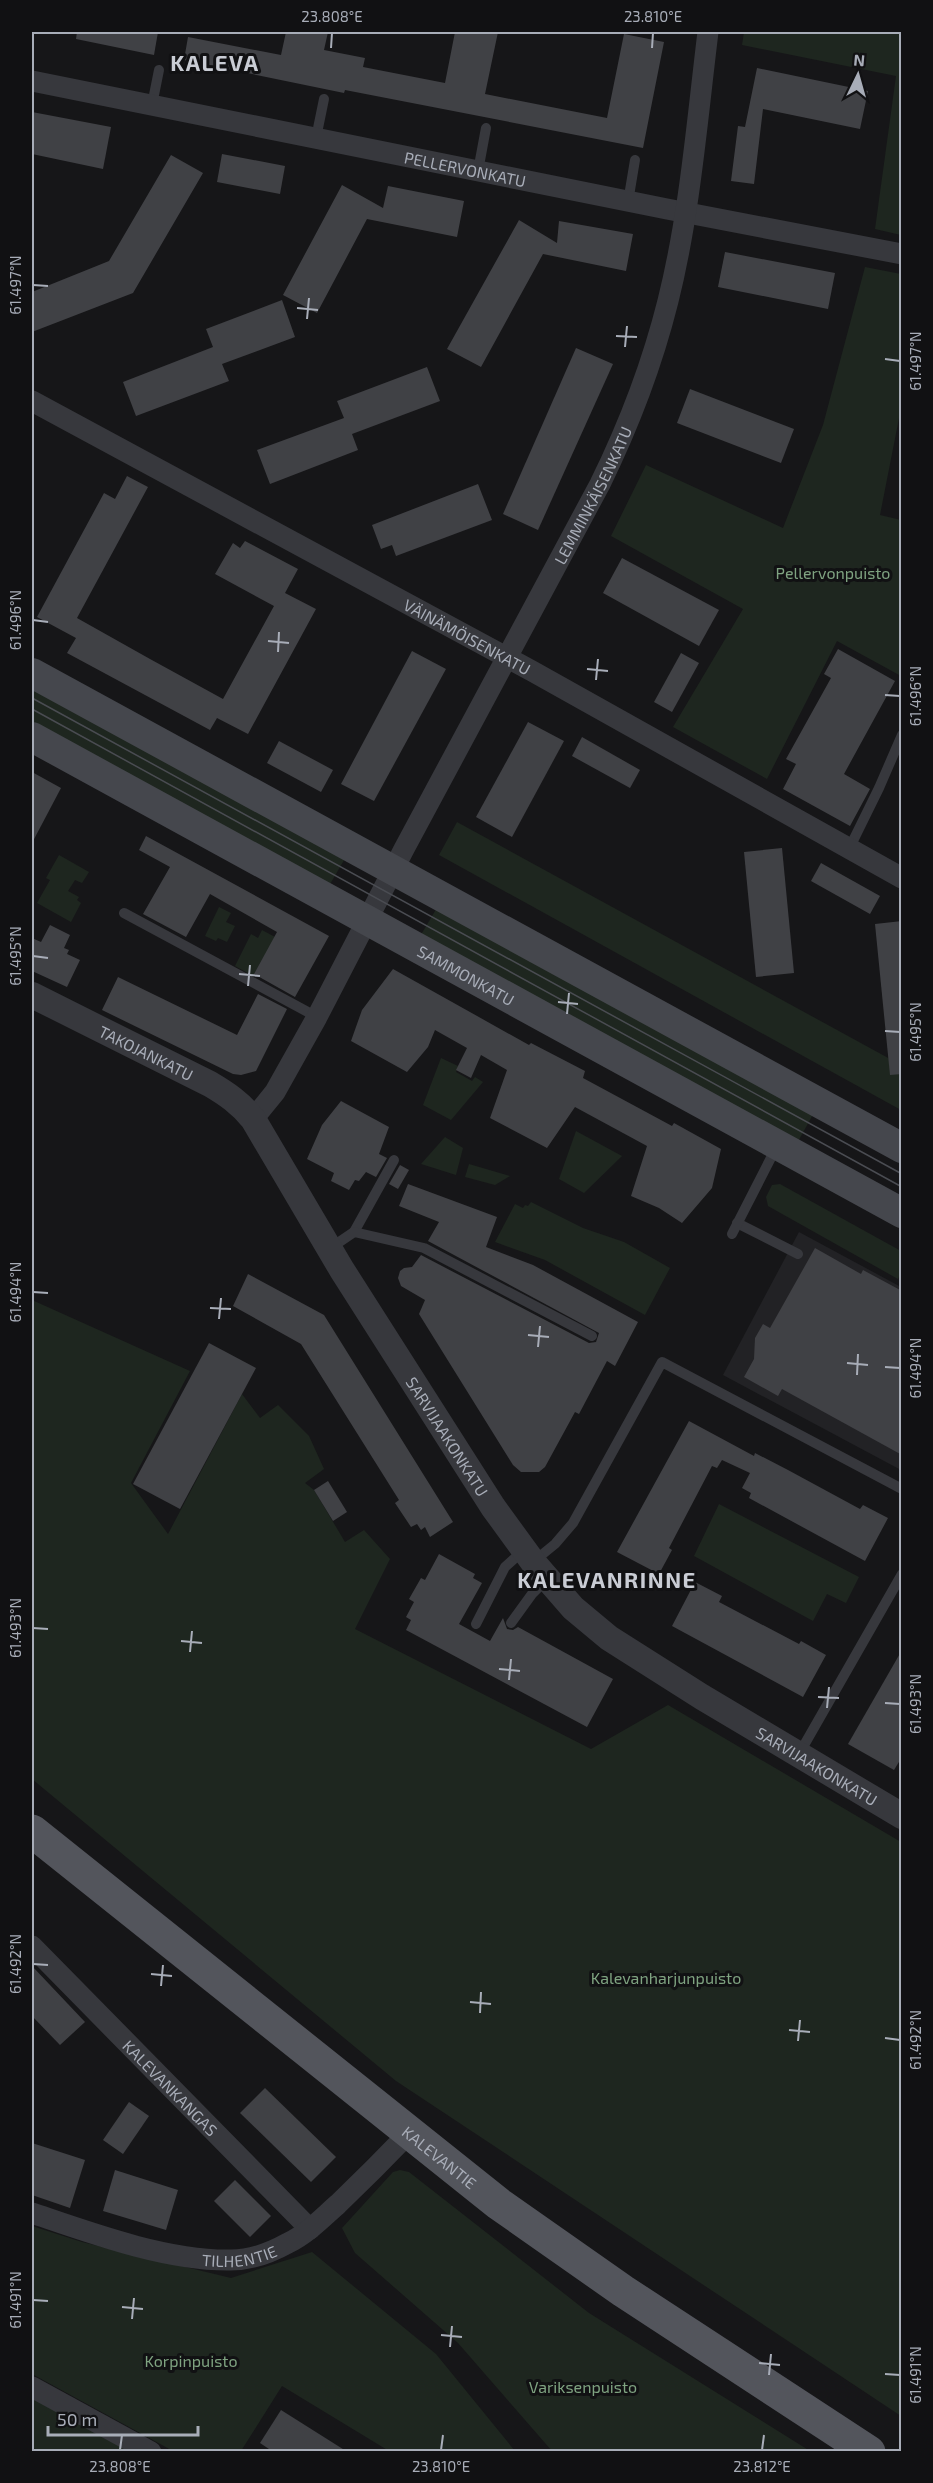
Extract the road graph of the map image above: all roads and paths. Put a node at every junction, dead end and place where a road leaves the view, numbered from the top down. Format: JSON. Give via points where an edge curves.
{"nodes":[{"id":1,"x":708,"y":32,"type":"edge"},
{"id":2,"x":159,"y":70,"type":"dead end"},
{"id":3,"x":32,"y":81,"type":"edge"},
{"id":4,"x":324,"y":99,"type":"dead end"},
{"id":5,"x":152,"y":105,"type":"junction"},
{"id":6,"x":486,"y":128,"type":"dead end"},
{"id":7,"x":316,"y":138,"type":"junction"},
{"id":8,"x":635,"y":160,"type":"dead end"},
{"id":9,"x":478,"y":171,"type":"junction"},
{"id":10,"x":628,"y":202,"type":"junction"},
{"id":11,"x":686,"y":213,"type":"junction"},
{"id":12,"x":902,"y":254,"type":"edge"},
{"id":13,"x":32,"y":401,"type":"edge"},
{"id":14,"x":507,"y":658,"type":"junction"},
{"id":15,"x":32,"y":673,"type":"edge"},
{"id":16,"x":902,"y":735,"type":"edge"},
{"id":17,"x":32,"y":737,"type":"edge"},
{"id":18,"x":849,"y":849,"type":"junction"},
{"id":19,"x":393,"y":871,"type":"junction"},
{"id":20,"x":902,"y":878,"type":"edge"},
{"id":21,"x":124,"y":913,"type":"dead end"},
{"id":22,"x":369,"y":921,"type":"junction"},
{"id":23,"x":32,"y":995,"type":"edge"},
{"id":24,"x":317,"y":1017,"type":"junction"},
{"id":25,"x":253,"y":1119,"type":"junction"},
{"id":26,"x":778,"y":1145,"type":"junction"},
{"id":27,"x":902,"y":1148,"type":"edge"},
{"id":28,"x":394,"y":1160,"type":"dead end"},
{"id":29,"x":902,"y":1213,"type":"edge"},
{"id":30,"x":354,"y":1232,"type":"junction"},
{"id":31,"x":329,"y":1249,"type":"junction"},
{"id":32,"x":798,"y":1254,"type":"dead end"},
{"id":33,"x":592,"y":1336,"type":"dead end"},
{"id":34,"x":902,"y":1489,"type":"edge"},
{"id":35,"x":535,"y":1563,"type":"junction"},
{"id":36,"x":902,"y":1574,"type":"edge"},
{"id":37,"x":511,"y":1623,"type":"dead end"},
{"id":38,"x":476,"y":1624,"type":"dead end"},
{"id":39,"x":798,"y":1755,"type":"junction"},
{"id":40,"x":902,"y":1816,"type":"edge"},
{"id":41,"x":33,"y":1834,"type":"edge"},
{"id":42,"x":32,"y":1946,"type":"edge"},
{"id":43,"x":409,"y":2133,"type":"junction"},
{"id":44,"x":32,"y":2213,"type":"edge"},
{"id":45,"x":310,"y":2229,"type":"junction"},
{"id":46,"x":32,"y":2387,"type":"edge"},
{"id":47,"x":151,"y":2451,"type":"edge"},
{"id":48,"x":869,"y":2451,"type":"edge"}],
"edges":[{"from":1,"to":11,"type":"street","name":"LEMMINKÄISENKATU"},
{"from":2,"to":5,"type":"lane"},
{"from":3,"to":5,"type":"street","name":"PELLERVONKATU"},
{"from":4,"to":7,"type":"lane"},
{"from":5,"to":7,"type":"street","name":"PELLERVONKATU"},
{"from":6,"to":9,"type":"lane"},
{"from":7,"to":9,"type":"street","name":"PELLERVONKATU"},
{"from":8,"to":10,"type":"lane"},
{"from":9,"to":10,"type":"street","name":"PELLERVONKATU"},
{"from":10,"to":11,"type":"street","name":"PELLERVONKATU"},
{"from":11,"to":12,"type":"street","name":"PELLERVONKATU"},
{"from":11,"to":14,"type":"street","name":"LEMMINKÄISENKATU","via":[[664,318],[624,434]]},
{"from":13,"to":14,"type":"street","name":"VÄINÄMÖISENKATU"},
{"from":14,"to":18,"type":"street","name":"VÄINÄMÖISENKATU"},
{"from":14,"to":19,"type":"street","name":"LEMMINKÄISENKATU"},
{"from":15,"to":19,"type":"main road"},
{"from":16,"to":18,"type":"lane"},
{"from":17,"to":22,"type":"main road","name":"SAMMONKATU"},
{"from":18,"to":20,"type":"street","name":"VÄINÄMÖISENKATU"},
{"from":19,"to":22,"type":"street","name":"LEMMINKÄISENKATU"},
{"from":19,"to":27,"type":"main road"},
{"from":21,"to":24,"type":"lane"},
{"from":22,"to":24,"type":"street"},
{"from":22,"to":26,"type":"main road","name":"SAMMONKATU"},
{"from":23,"to":25,"type":"street","name":"TAKOJANKATU","via":[[210,1084],[236,1100]]},
{"from":24,"to":25,"type":"street","via":[[275,1092]]},
{"from":25,"to":31,"type":"street","name":"SARVIJAAKONKATU"},
{"from":26,"to":29,"type":"main road","name":"SAMMONKATU"},
{"from":26,"to":32,"type":"lane","via":[[735,1229]]},
{"from":28,"to":30,"type":"lane"},
{"from":30,"to":31,"type":"lane"},
{"from":30,"to":33,"type":"lane","via":[[424,1248]]},
{"from":31,"to":35,"type":"street","name":"SARVIJAAKONKATU","via":[[493,1507]]},
{"from":34,"to":35,"type":"lane","via":[[662,1362],[573,1523]]},
{"from":35,"to":37,"type":"lane","via":[[532,1594]]},
{"from":35,"to":38,"type":"lane","via":[[505,1568]]},
{"from":35,"to":39,"type":"street","name":"SARVIJAAKONKATU","via":[[573,1608],[609,1638]]},
{"from":36,"to":39,"type":"lane"},
{"from":39,"to":40,"type":"street","name":"SARVIJAAKONKATU"},
{"from":41,"to":43,"type":"main road","name":"KALEVANTIE"},
{"from":42,"to":45,"type":"street","name":"KALEVANKANGAS"},
{"from":43,"to":45,"type":"street","name":"TILHENTIE"},
{"from":43,"to":48,"type":"main road","name":"KALEVANTIE","via":[[499,2204],[624,2292]]},
{"from":44,"to":45,"type":"street","name":"TILHENTIE","via":[[156,2250],[228,2260],[261,2254]]},
{"from":46,"to":47,"type":"street"}]}
